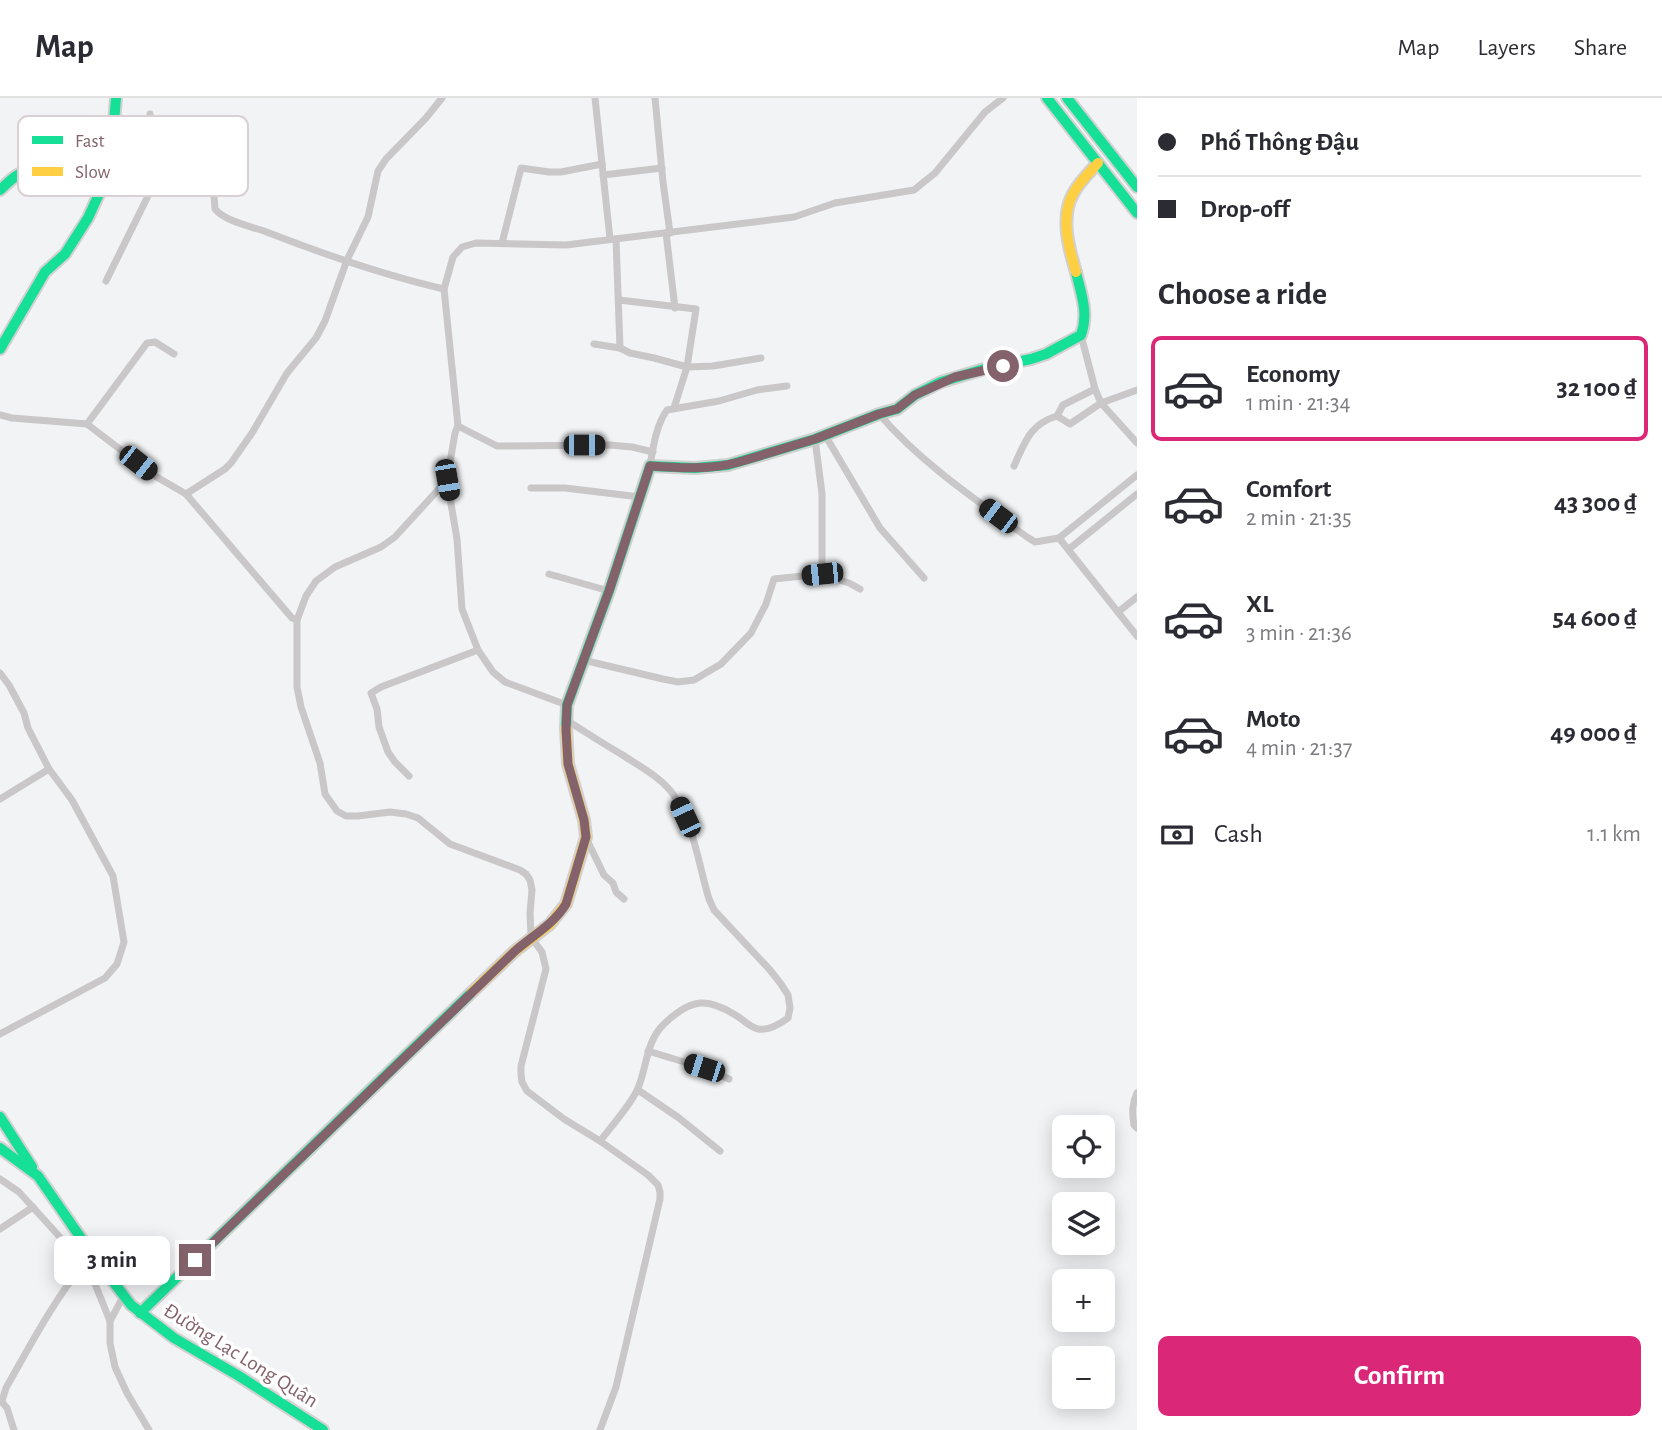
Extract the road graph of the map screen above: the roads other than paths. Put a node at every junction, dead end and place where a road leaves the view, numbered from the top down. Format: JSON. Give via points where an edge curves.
{"nodes":[{"id":1,"x":116,"y":98,"type":"edge"},
{"id":2,"x":442,"y":98,"type":"edge"},
{"id":3,"x":595,"y":98,"type":"edge"},
{"id":4,"x":655,"y":98,"type":"edge"},
{"id":5,"x":1003,"y":98,"type":"edge"},
{"id":6,"x":1047,"y":98,"type":"edge"},
{"id":7,"x":1067,"y":98,"type":"edge"},
{"id":8,"x":115,"y":116,"type":"edge"},
{"id":9,"x":1098,"y":163,"type":"junction"},
{"id":10,"x":602,"y":164,"type":"junction"},
{"id":11,"x":662,"y":168,"type":"junction"},
{"id":12,"x":603,"y":175,"type":"junction"},
{"id":13,"x":18,"y":176,"type":"edge"},
{"id":14,"x":1137,"y":187,"type":"edge"},
{"id":15,"x":0,"y":190,"type":"edge"},
{"id":16,"x":98,"y":196,"type":"edge"},
{"id":17,"x":148,"y":196,"type":"edge"},
{"id":18,"x":214,"y":196,"type":"edge"},
{"id":19,"x":1137,"y":213,"type":"edge"},
{"id":20,"x":668,"y":233,"type":"junction"},
{"id":21,"x":613,"y":239,"type":"junction"},
{"id":22,"x":502,"y":243,"type":"junction"},
{"id":23,"x":347,"y":260,"type":"junction"},
{"id":24,"x":106,"y":281,"type":"dead end"},
{"id":25,"x":444,"y":289,"type":"junction"},
{"id":26,"x":619,"y":300,"type":"junction"},
{"id":27,"x":675,"y":308,"type":"junction"},
{"id":28,"x":1081,"y":335,"type":"junction"},
{"id":29,"x":594,"y":344,"type":"dead end"},
{"id":30,"x":620,"y":348,"type":"junction"},
{"id":31,"x":0,"y":349,"type":"edge"},
{"id":32,"x":174,"y":354,"type":"dead end"},
{"id":33,"x":761,"y":358,"type":"dead end"},
{"id":34,"x":687,"y":367,"type":"junction"},
{"id":35,"x":787,"y":386,"type":"dead end"},
{"id":36,"x":1095,"y":389,"type":"junction"},
{"id":37,"x":1137,"y":390,"type":"edge"},
{"id":38,"x":1101,"y":403,"type":"junction"},
{"id":39,"x":674,"y":408,"type":"junction"},
{"id":40,"x":879,"y":414,"type":"junction"},
{"id":41,"x":0,"y":415,"type":"edge"},
{"id":42,"x":1057,"y":416,"type":"junction"},
{"id":43,"x":87,"y":424,"type":"junction"},
{"id":44,"x":458,"y":426,"type":"junction"},
{"id":45,"x":820,"y":437,"type":"junction"},
{"id":46,"x":1137,"y":443,"type":"edge"},
{"id":47,"x":653,"y":452,"type":"junction"},
{"id":48,"x":650,"y":466,"type":"junction"},
{"id":49,"x":1014,"y":466,"type":"dead end"},
{"id":50,"x":1137,"y":475,"type":"edge"},
{"id":51,"x":447,"y":480,"type":"junction"},
{"id":52,"x":531,"y":488,"type":"dead end"},
{"id":53,"x":186,"y":494,"type":"junction"},
{"id":54,"x":1137,"y":494,"type":"edge"},
{"id":55,"x":640,"y":497,"type":"junction"},
{"id":56,"x":1059,"y":538,"type":"junction"},
{"id":57,"x":1069,"y":549,"type":"junction"},
{"id":58,"x":550,"y":574,"type":"dead end"},
{"id":59,"x":822,"y":574,"type":"junction"},
{"id":60,"x":924,"y":578,"type":"dead end"},
{"id":61,"x":860,"y":589,"type":"dead end"},
{"id":62,"x":609,"y":591,"type":"junction"},
{"id":63,"x":1137,"y":597,"type":"edge"},
{"id":64,"x":1118,"y":612,"type":"junction"},
{"id":65,"x":297,"y":620,"type":"junction"},
{"id":66,"x":1137,"y":636,"type":"edge"},
{"id":67,"x":478,"y":650,"type":"junction"},
{"id":68,"x":583,"y":660,"type":"junction"},
{"id":69,"x":0,"y":673,"type":"edge"},
{"id":70,"x":567,"y":705,"type":"junction"},
{"id":71,"x":566,"y":720,"type":"junction"},
{"id":72,"x":49,"y":769,"type":"junction"},
{"id":73,"x":409,"y":776,"type":"dead end"},
{"id":74,"x":0,"y":799,"type":"edge"},
{"id":75,"x":586,"y":837,"type":"junction"},
{"id":76,"x":624,"y":899,"type":"dead end"},
{"id":77,"x":531,"y":937,"type":"junction"},
{"id":78,"x":0,"y":1034,"type":"edge"},
{"id":79,"x":648,"y":1051,"type":"junction"},
{"id":80,"x":729,"y":1079,"type":"dead end"},
{"id":81,"x":638,"y":1090,"type":"junction"},
{"id":82,"x":1137,"y":1093,"type":"edge"},
{"id":83,"x":0,"y":1117,"type":"edge"},
{"id":84,"x":1137,"y":1128,"type":"edge"},
{"id":85,"x":600,"y":1141,"type":"junction"},
{"id":86,"x":0,"y":1148,"type":"edge"},
{"id":87,"x":720,"y":1151,"type":"dead end"},
{"id":88,"x":0,"y":1160,"type":"edge"},
{"id":89,"x":38,"y":1176,"type":"junction"},
{"id":90,"x":0,"y":1179,"type":"edge"},
{"id":91,"x":33,"y":1207,"type":"junction"},
{"id":92,"x":0,"y":1229,"type":"edge"},
{"id":93,"x":92,"y":1254,"type":"junction"},
{"id":94,"x":82,"y":1265,"type":"junction"},
{"id":95,"x":123,"y":1297,"type":"junction"},
{"id":96,"x":140,"y":1313,"type":"junction"},
{"id":97,"x":110,"y":1321,"type":"junction"},
{"id":98,"x":1,"y":1400,"type":"edge"},
{"id":99,"x":14,"y":1430,"type":"edge"},
{"id":100,"x":149,"y":1430,"type":"edge"},
{"id":101,"x":323,"y":1430,"type":"edge"},
{"id":102,"x":600,"y":1430,"type":"edge"}],
"edges":[{"from":1,"to":8,"type":"main road"},
{"from":2,"to":23,"type":"street","via":[[381,165],[367,222]]},
{"from":3,"to":10,"type":"street"},
{"from":4,"to":11,"type":"street"},
{"from":5,"to":20,"type":"street","via":[[914,190],[835,203],[794,217]]},
{"from":6,"to":9,"type":"main road"},
{"from":7,"to":14,"type":"main road"},
{"from":9,"to":19,"type":"main road"},
{"from":9,"to":28,"type":"main road","via":[[1078,186],[1067,212],[1086,310]]},
{"from":10,"to":12,"type":"street"},
{"from":10,"to":22,"type":"street","via":[[561,172],[521,168]]},
{"from":11,"to":12,"type":"street"},
{"from":11,"to":20,"type":"street"},
{"from":12,"to":21,"type":"street"},
{"from":13,"to":15,"type":"main road"},
{"from":16,"to":31,"type":"main road","via":[[65,254],[45,272]]},
{"from":17,"to":24,"type":"street"},
{"from":18,"to":23,"type":"street","via":[[215,208],[222,215]]},
{"from":20,"to":21,"type":"street"},
{"from":20,"to":27,"type":"street"},
{"from":21,"to":22,"type":"street","via":[[550,246]]},
{"from":21,"to":26,"type":"street"},
{"from":22,"to":25,"type":"street","via":[[462,247],[453,257]]},
{"from":23,"to":25,"type":"street"},
{"from":23,"to":53,"type":"street","via":[[316,338],[287,373],[252,433],[225,469]]},
{"from":25,"to":44,"type":"street"},
{"from":26,"to":27,"type":"street"},
{"from":26,"to":30,"type":"street"},
{"from":27,"to":34,"type":"street","via":[[696,309]]},
{"from":28,"to":36,"type":"street"},
{"from":28,"to":40,"type":"main road","via":[[1031,359],[941,382],[897,409]]},
{"from":29,"to":30,"type":"street"},
{"from":30,"to":34,"type":"street"},
{"from":32,"to":43,"type":"street","via":[[155,342],[147,343]]},
{"from":33,"to":34,"type":"street"},
{"from":34,"to":39,"type":"street"},
{"from":35,"to":39,"type":"street"},
{"from":36,"to":38,"type":"street"},
{"from":36,"to":42,"type":"street","via":[[1063,405]]},
{"from":37,"to":38,"type":"street"},
{"from":38,"to":42,"type":"street","via":[[1070,424]]},
{"from":38,"to":46,"type":"street"},
{"from":39,"to":47,"type":"street","via":[[664,414]]},
{"from":40,"to":45,"type":"main road"},
{"from":40,"to":56,"type":"street","via":[[944,475],[1034,542]]},
{"from":41,"to":43,"type":"street"},
{"from":42,"to":49,"type":"street","via":[[1031,431]]},
{"from":43,"to":53,"type":"street"},
{"from":44,"to":47,"type":"street","via":[[498,446],[610,445]]},
{"from":44,"to":51,"type":"street"},
{"from":45,"to":48,"type":"main road","via":[[728,465]]},
{"from":45,"to":59,"type":"street"},
{"from":45,"to":60,"type":"street","via":[[880,527]]},
{"from":47,"to":48,"type":"street"},
{"from":48,"to":55,"type":"main road"},
{"from":50,"to":56,"type":"street"},
{"from":51,"to":65,"type":"street","via":[[394,537],[316,581]]},
{"from":51,"to":67,"type":"street","via":[[462,609]]},
{"from":52,"to":55,"type":"street"},
{"from":53,"to":65,"type":"street"},
{"from":54,"to":57,"type":"street"},
{"from":55,"to":62,"type":"main road"},
{"from":56,"to":57,"type":"street"},
{"from":57,"to":64,"type":"street"},
{"from":58,"to":62,"type":"street"},
{"from":59,"to":61,"type":"street"},
{"from":59,"to":68,"type":"street","via":[[774,579],[751,633],[722,664],[694,680],[678,682]]},
{"from":62,"to":68,"type":"main road"},
{"from":63,"to":64,"type":"street"},
{"from":64,"to":66,"type":"street"},
{"from":65,"to":77,"type":"street","via":[[297,687],[331,804],[346,816],[390,812],[418,818],[450,844],[523,871],[531,885]]},
{"from":67,"to":70,"type":"street","via":[[505,682]]},
{"from":67,"to":73,"type":"street","via":[[371,693],[384,743]]},
{"from":68,"to":70,"type":"main road"},
{"from":69,"to":72,"type":"street"},
{"from":70,"to":71,"type":"main road"},
{"from":71,"to":75,"type":"main road","via":[[568,764]]},
{"from":71,"to":79,"type":"street","via":[[666,785],[685,817],[714,910],[788,995],[788,1018],[764,1029],[756,1029],[723,1007],[702,1002],[690,1006],[663,1024]]},
{"from":72,"to":74,"type":"street"},
{"from":72,"to":78,"type":"street","via":[[72,800],[113,876],[124,942],[114,969],[105,978]]},
{"from":75,"to":76,"type":"street","via":[[604,875]]},
{"from":75,"to":77,"type":"main road","via":[[566,904],[556,919]]},
{"from":77,"to":85,"type":"street","via":[[542,952],[546,969],[521,1066],[522,1082],[564,1119]]},
{"from":77,"to":96,"type":"main road"},
{"from":79,"to":80,"type":"street"},
{"from":79,"to":81,"type":"street"},
{"from":81,"to":85,"type":"street"},
{"from":81,"to":87,"type":"street"},
{"from":82,"to":84,"type":"street","via":[[1132,1115]]},
{"from":83,"to":89,"type":"main road"},
{"from":85,"to":102,"type":"street","via":[[648,1175],[660,1192],[616,1387]]},
{"from":86,"to":89,"type":"main road","name":"Đường Lạc Long Quân"},
{"from":88,"to":89,"type":"main road"},
{"from":89,"to":93,"type":"main road","name":"Đường Lạc Long Quân"},
{"from":90,"to":91,"type":"street"},
{"from":91,"to":92,"type":"street"},
{"from":91,"to":94,"type":"street"},
{"from":93,"to":94,"type":"street"},
{"from":93,"to":95,"type":"main road","name":"Đường Lạc Long Quân"},
{"from":94,"to":97,"type":"street"},
{"from":94,"to":98,"type":"street","via":[[47,1315]]},
{"from":95,"to":96,"type":"main road","name":"Đường Lạc Long Quân"},
{"from":95,"to":97,"type":"street"},
{"from":96,"to":101,"type":"main road","name":"Đường Lạc Long Quân"},
{"from":97,"to":100,"type":"street","via":[[115,1367]]},
{"from":98,"to":99,"type":"street"}]}
